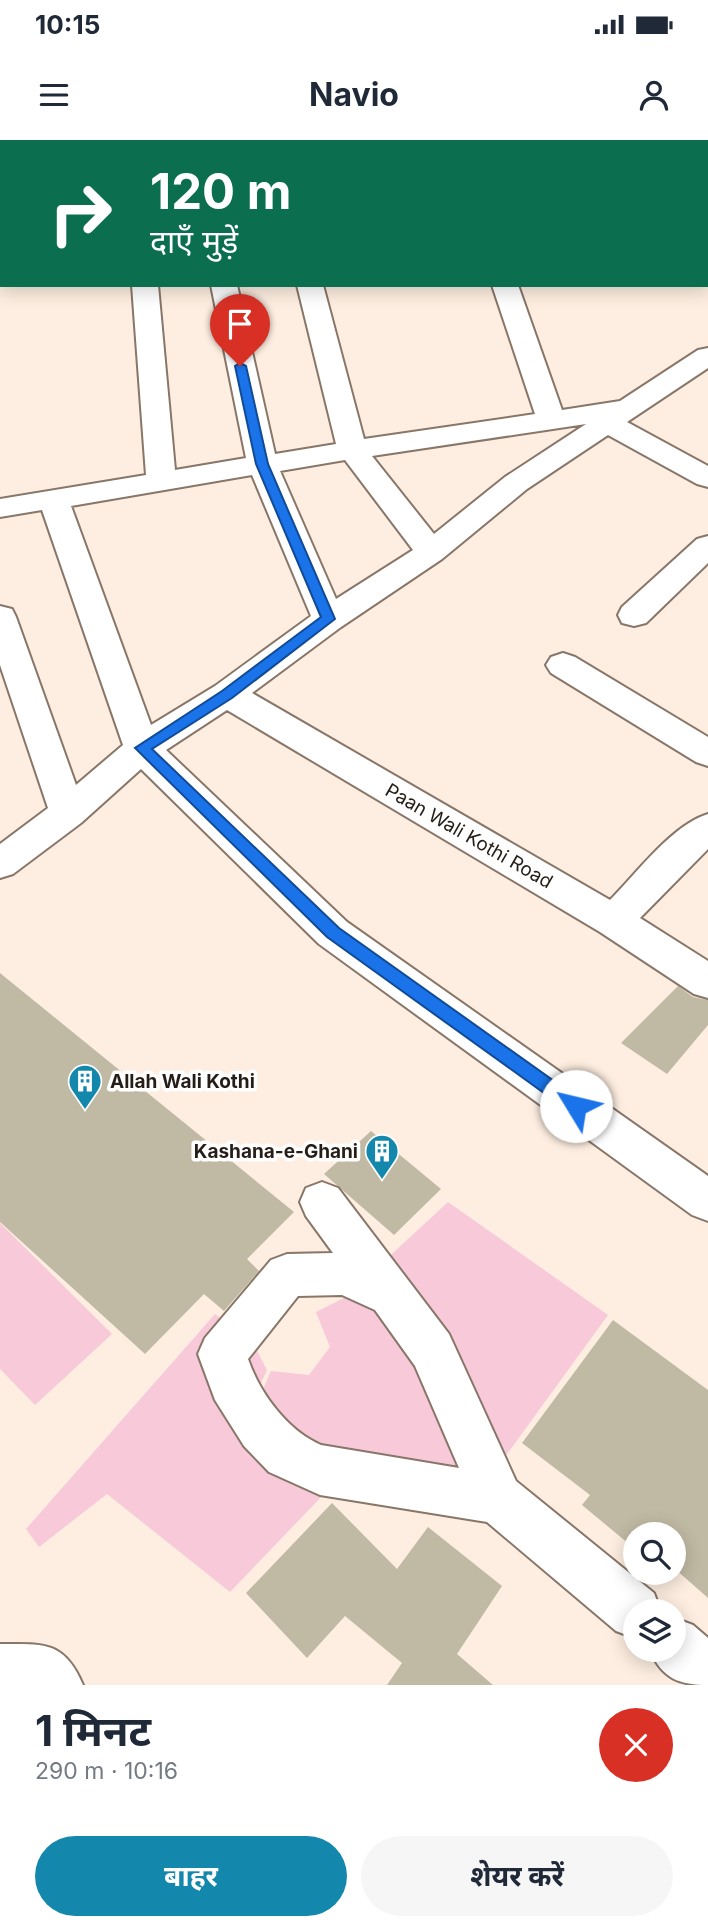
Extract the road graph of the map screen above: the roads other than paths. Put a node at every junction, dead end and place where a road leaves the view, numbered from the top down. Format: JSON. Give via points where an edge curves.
{"nodes":[{"id":1,"x":145,"y":287,"type":"edge"},
{"id":2,"x":224,"y":287,"type":"edge"},
{"id":3,"x":311,"y":287,"type":"edge"},
{"id":4,"x":506,"y":287,"type":"edge"},
{"id":5,"x":708,"y":356,"type":"edge"},
{"id":6,"x":618,"y":416,"type":"junction"},
{"id":7,"x":551,"y":419,"type":"junction"},
{"id":8,"x":352,"y":450,"type":"junction"},
{"id":9,"x":262,"y":464,"type":"junction"},
{"id":10,"x":708,"y":478,"type":"edge"},
{"id":11,"x":161,"y":481,"type":"junction"},
{"id":12,"x":54,"y":500,"type":"junction"},
{"id":13,"x":0,"y":508,"type":"edge"},
{"id":14,"x":708,"y":546,"type":"edge"},
{"id":15,"x":431,"y":552,"type":"junction"},
{"id":16,"x":634,"y":615,"type":"dead end"},
{"id":17,"x":0,"y":617,"type":"edge"},
{"id":18,"x":328,"y":619,"type":"junction"},
{"id":19,"x":562,"y":665,"type":"dead end"},
{"id":20,"x":227,"y":694,"type":"junction"},
{"id":21,"x":142,"y":748,"type":"junction"},
{"id":22,"x":708,"y":753,"type":"edge"},
{"id":23,"x":68,"y":813,"type":"junction"},
{"id":24,"x":708,"y":828,"type":"edge"},
{"id":25,"x":0,"y":864,"type":"edge"},
{"id":26,"x":614,"y":921,"type":"junction"},
{"id":27,"x":708,"y":982,"type":"edge"},
{"id":28,"x":708,"y":1200,"type":"edge"},
{"id":29,"x":322,"y":1202,"type":"dead end"},
{"id":30,"x":391,"y":1296,"type":"junction"},
{"id":31,"x":498,"y":1499,"type":"junction"},
{"id":32,"x":623,"y":1602,"type":"edge"},
{"id":33,"x":686,"y":1654,"type":"edge"},
{"id":34,"x":0,"y":1671,"type":"edge"},
{"id":35,"x":708,"y":1672,"type":"edge"},
{"id":36,"x":56,"y":1685,"type":"edge"}],
"edges":[{"from":1,"to":11,"type":"street"},
{"from":2,"to":9,"type":"street"},
{"from":3,"to":8,"type":"street"},
{"from":4,"to":7,"type":"street"},
{"from":5,"to":6,"type":"street"},
{"from":6,"to":7,"type":"street"},
{"from":6,"to":10,"type":"street"},
{"from":6,"to":15,"type":"street","via":[[516,483]]},
{"from":7,"to":8,"type":"street"},
{"from":8,"to":9,"type":"street"},
{"from":8,"to":15,"type":"street"},
{"from":9,"to":11,"type":"street"},
{"from":9,"to":18,"type":"street"},
{"from":11,"to":12,"type":"street"},
{"from":12,"to":13,"type":"street"},
{"from":12,"to":21,"type":"street"},
{"from":14,"to":16,"type":"street"},
{"from":15,"to":18,"type":"street"},
{"from":17,"to":23,"type":"street"},
{"from":18,"to":20,"type":"street"},
{"from":19,"to":22,"type":"street"},
{"from":20,"to":21,"type":"street"},
{"from":20,"to":26,"type":"street","name":"Paan Wali Kothi Road"},
{"from":21,"to":23,"type":"street"},
{"from":21,"to":28,"type":"street","via":[[333,933]]},
{"from":23,"to":25,"type":"street"},
{"from":24,"to":26,"type":"street"},
{"from":26,"to":27,"type":"street","name":"Paan Wali Kothi Road"},
{"from":29,"to":30,"type":"street"},
{"from":30,"to":31,"type":"street","via":[[432,1350]]},
{"from":30,"to":31,"type":"street","via":[[344,1274],[287,1275],[222,1354],[232,1383],[261,1429],[286,1455],[320,1470]]},
{"from":31,"to":32,"type":"street"},
{"from":33,"to":35,"type":"street"},
{"from":34,"to":36,"type":"street","via":[[44,1671]]}]}
